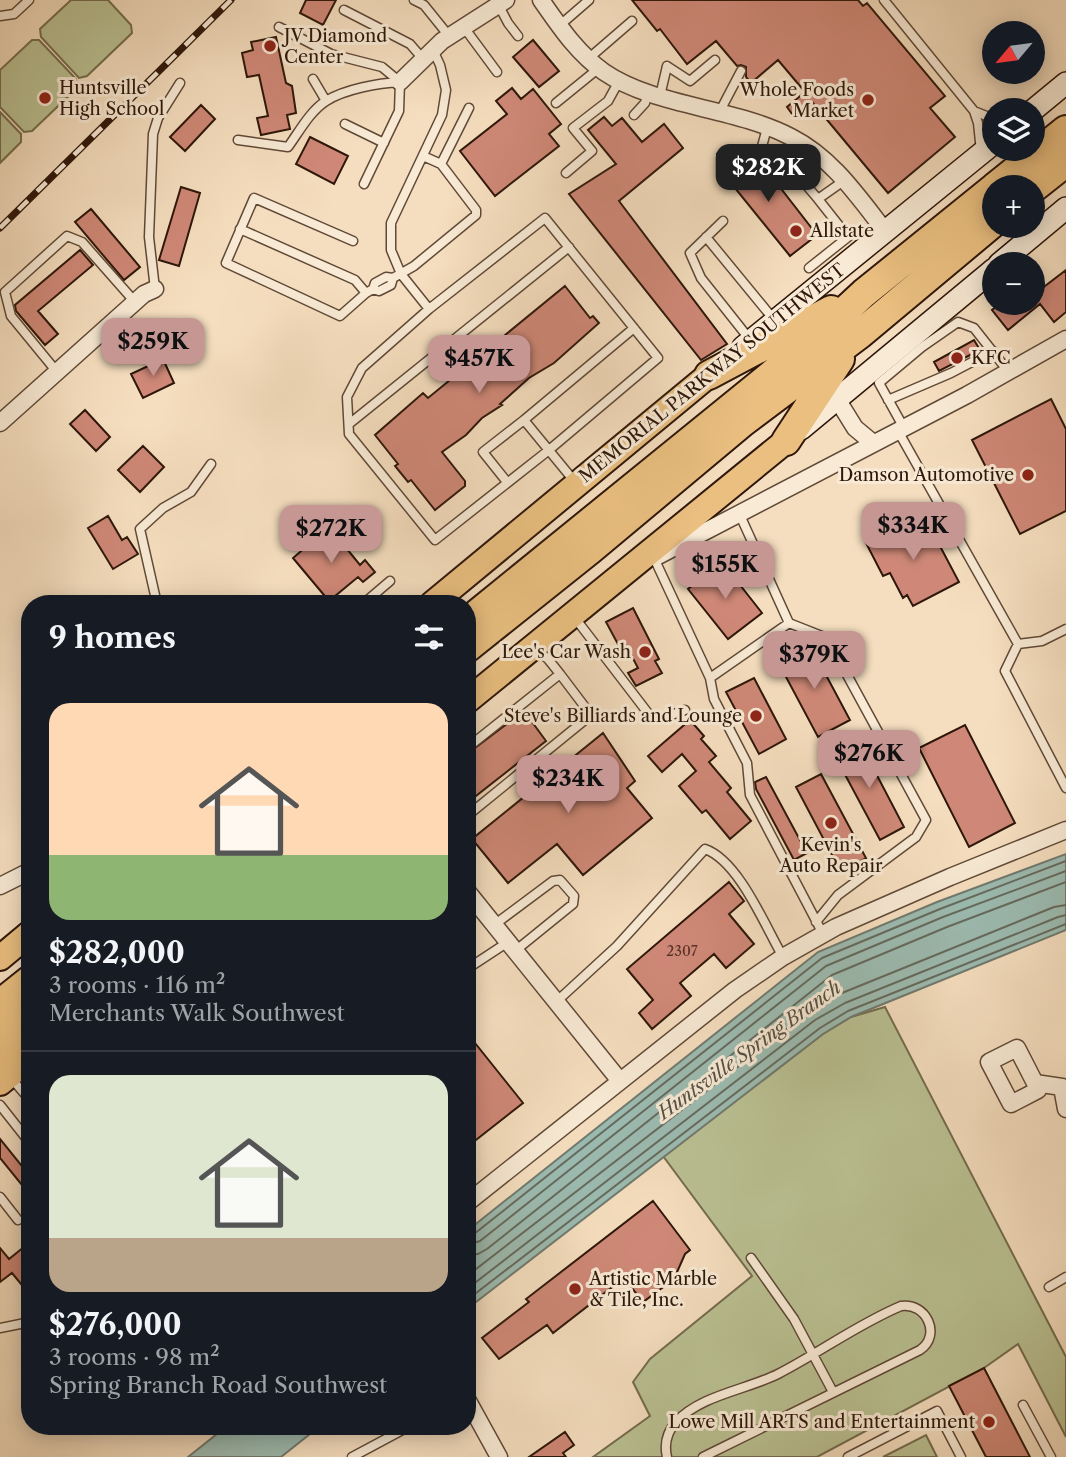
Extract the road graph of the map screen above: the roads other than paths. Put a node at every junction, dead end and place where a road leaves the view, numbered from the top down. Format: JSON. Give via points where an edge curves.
{"nodes":[{"id":1,"x":29,"y":0,"type":"edge"},
{"id":2,"x":414,"y":0,"type":"edge"},
{"id":3,"x":541,"y":0,"type":"edge"},
{"id":4,"x":589,"y":0,"type":"edge"},
{"id":5,"x":884,"y":0,"type":"edge"},
{"id":6,"x":502,"y":2,"type":"edge"},
{"id":7,"x":344,"y":10,"type":"dead end"},
{"id":8,"x":0,"y":16,"type":"edge"},
{"id":9,"x":632,"y":21,"type":"dead end"},
{"id":10,"x":463,"y":26,"type":"junction"},
{"id":11,"x":559,"y":26,"type":"junction"},
{"id":12,"x":279,"y":27,"type":"dead end"},
{"id":13,"x":449,"y":36,"type":"junction"},
{"id":14,"x":518,"y":36,"type":"dead end"},
{"id":15,"x":428,"y":54,"type":"junction"},
{"id":16,"x":715,"y":60,"type":"dead end"},
{"id":17,"x":593,"y":63,"type":"junction"},
{"id":18,"x":741,"y":71,"type":"dead end"},
{"id":19,"x":497,"y":72,"type":"dead end"},
{"id":20,"x":313,"y":79,"type":"dead end"},
{"id":21,"x":619,"y":80,"type":"junction"},
{"id":22,"x":400,"y":82,"type":"junction"},
{"id":23,"x":180,"y":83,"type":"dead end"},
{"id":24,"x":1066,"y":83,"type":"edge"},
{"id":25,"x":654,"y":94,"type":"junction"},
{"id":26,"x":1045,"y":100,"type":"edge"},
{"id":27,"x":326,"y":101,"type":"junction"},
{"id":28,"x":556,"y":103,"type":"dead end"},
{"id":29,"x":469,"y":108,"type":"dead end"},
{"id":30,"x":720,"y":111,"type":"junction"},
{"id":31,"x":974,"y":111,"type":"junction"},
{"id":32,"x":982,"y":114,"type":"edge"},
{"id":33,"x":634,"y":115,"type":"dead end"},
{"id":34,"x":345,"y":124,"type":"dead end"},
{"id":35,"x":767,"y":128,"type":"junction"},
{"id":36,"x":1066,"y":130,"type":"edge"},
{"id":37,"x":982,"y":139,"type":"edge"},
{"id":38,"x":238,"y":140,"type":"dead end"},
{"id":39,"x":384,"y":143,"type":"junction"},
{"id":40,"x":982,"y":153,"type":"edge"},
{"id":41,"x":423,"y":156,"type":"junction"},
{"id":42,"x":1066,"y":162,"type":"edge"},
{"id":43,"x":441,"y":164,"type":"junction"},
{"id":44,"x":772,"y":166,"type":"dead end"},
{"id":45,"x":795,"y":172,"type":"dead end"},
{"id":46,"x":566,"y":173,"type":"dead end"},
{"id":47,"x":1011,"y":175,"type":"edge"},
{"id":48,"x":1045,"y":179,"type":"edge"},
{"id":49,"x":845,"y":180,"type":"junction"},
{"id":50,"x":365,"y":184,"type":"dead end"},
{"id":51,"x":982,"y":198,"type":"edge"},
{"id":52,"x":818,"y":199,"type":"junction"},
{"id":53,"x":1066,"y":209,"type":"edge"},
{"id":54,"x":723,"y":221,"type":"dead end"},
{"id":55,"x":240,"y":229,"type":"junction"},
{"id":56,"x":885,"y":231,"type":"junction"},
{"id":57,"x":982,"y":232,"type":"edge"},
{"id":58,"x":706,"y":237,"type":"junction"},
{"id":59,"x":352,"y":241,"type":"dead end"},
{"id":60,"x":569,"y":247,"type":"junction"},
{"id":61,"x":1014,"y":252,"type":"edge"},
{"id":62,"x":809,"y":268,"type":"dead end"},
{"id":63,"x":397,"y":276,"type":"junction"},
{"id":64,"x":982,"y":281,"type":"edge"},
{"id":65,"x":155,"y":289,"type":"joint"},
{"id":66,"x":370,"y":291,"type":"junction"},
{"id":67,"x":864,"y":293,"type":"junction"},
{"id":68,"x":135,"y":302,"type":"junction"},
{"id":69,"x":429,"y":309,"type":"junction"},
{"id":70,"x":951,"y":316,"type":"junction"},
{"id":71,"x":775,"y":321,"type":"junction"},
{"id":72,"x":634,"y":328,"type":"junction"},
{"id":73,"x":860,"y":334,"type":"junction"},
{"id":74,"x":1066,"y":339,"type":"edge"},
{"id":75,"x":751,"y":341,"type":"junction"},
{"id":76,"x":993,"y":351,"type":"junction"},
{"id":77,"x":1008,"y":371,"type":"junction"},
{"id":78,"x":57,"y":372,"type":"junction"},
{"id":79,"x":709,"y":375,"type":"junction"},
{"id":80,"x":875,"y":377,"type":"junction"},
{"id":81,"x":837,"y":399,"type":"junction"},
{"id":82,"x":888,"y":400,"type":"junction"},
{"id":83,"x":524,"y":420,"type":"junction"},
{"id":84,"x":0,"y":423,"type":"edge"},
{"id":85,"x":349,"y":424,"type":"junction"},
{"id":86,"x":901,"y":429,"type":"junction"},
{"id":87,"x":786,"y":441,"type":"junction"},
{"id":88,"x":873,"y":443,"type":"junction"},
{"id":89,"x":549,"y":450,"type":"junction"},
{"id":90,"x":211,"y":464,"type":"dead end"},
{"id":91,"x":507,"y":482,"type":"junction"},
{"id":92,"x":577,"y":484,"type":"junction"},
{"id":93,"x":735,"y":484,"type":"junction"},
{"id":94,"x":746,"y":509,"type":"junction"},
{"id":95,"x":654,"y":558,"type":"junction"},
{"id":96,"x":628,"y":572,"type":"junction"},
{"id":97,"x":390,"y":581,"type":"dead end"},
{"id":98,"x":156,"y":595,"type":"edge"},
{"id":99,"x":374,"y":595,"type":"edge"},
{"id":100,"x":443,"y":595,"type":"edge"},
{"id":101,"x":476,"y":615,"type":"edge"},
{"id":102,"x":574,"y":615,"type":"junction"},
{"id":103,"x":789,"y":623,"type":"junction"},
{"id":104,"x":1066,"y":629,"type":"edge"},
{"id":105,"x":476,"y":641,"type":"edge"},
{"id":106,"x":1018,"y":644,"type":"junction"},
{"id":107,"x":533,"y":648,"type":"junction"},
{"id":108,"x":559,"y":674,"type":"junction"},
{"id":109,"x":710,"y":678,"type":"junction"},
{"id":110,"x":476,"y":694,"type":"edge"},
{"id":111,"x":685,"y":710,"type":"dead end"},
{"id":112,"x":476,"y":741,"type":"edge"},
{"id":113,"x":1066,"y":788,"type":"edge"},
{"id":114,"x":476,"y":808,"type":"edge"},
{"id":115,"x":1066,"y":830,"type":"edge"},
{"id":116,"x":21,"y":876,"type":"edge"},
{"id":117,"x":0,"y":886,"type":"edge"},
{"id":118,"x":476,"y":902,"type":"edge"},
{"id":119,"x":494,"y":925,"type":"junction"},
{"id":120,"x":820,"y":928,"type":"junction"},
{"id":121,"x":21,"y":940,"type":"edge"},
{"id":122,"x":512,"y":947,"type":"junction"},
{"id":123,"x":783,"y":957,"type":"junction"},
{"id":124,"x":0,"y":958,"type":"edge"},
{"id":125,"x":476,"y":965,"type":"edge"},
{"id":126,"x":21,"y":987,"type":"edge"},
{"id":127,"x":556,"y":1002,"type":"junction"},
{"id":128,"x":0,"y":1004,"type":"edge"},
{"id":129,"x":21,"y":1014,"type":"edge"},
{"id":130,"x":0,"y":1031,"type":"edge"},
{"id":131,"x":21,"y":1051,"type":"edge"},
{"id":132,"x":21,"y":1063,"type":"edge"},
{"id":133,"x":3,"y":1072,"type":"edge"},
{"id":134,"x":621,"y":1081,"type":"junction"},
{"id":135,"x":1035,"y":1083,"type":"dead end"},
{"id":136,"x":1064,"y":1086,"type":"edge"},
{"id":137,"x":21,"y":1091,"type":"edge"},
{"id":138,"x":0,"y":1105,"type":"edge"},
{"id":139,"x":1066,"y":1109,"type":"edge"},
{"id":140,"x":21,"y":1132,"type":"edge"},
{"id":141,"x":476,"y":1196,"type":"edge"},
{"id":142,"x":0,"y":1197,"type":"edge"},
{"id":143,"x":18,"y":1220,"type":"dead end"},
{"id":144,"x":751,"y":1258,"type":"dead end"},
{"id":145,"x":1066,"y":1277,"type":"edge"},
{"id":146,"x":1049,"y":1287,"type":"dead end"},
{"id":147,"x":21,"y":1324,"type":"edge"},
{"id":148,"x":0,"y":1328,"type":"edge"},
{"id":149,"x":813,"y":1354,"type":"junction"},
{"id":150,"x":832,"y":1392,"type":"junction"},
{"id":151,"x":1023,"y":1405,"type":"dead end"},
{"id":152,"x":476,"y":1415,"type":"edge"},
{"id":153,"x":393,"y":1435,"type":"edge"},
{"id":154,"x":862,"y":1454,"type":"edge"},
{"id":155,"x":352,"y":1457,"type":"edge"},
{"id":156,"x":499,"y":1457,"type":"edge"},
{"id":157,"x":667,"y":1457,"type":"edge"},
{"id":158,"x":703,"y":1457,"type":"edge"},
{"id":159,"x":848,"y":1457,"type":"edge"},
{"id":160,"x":961,"y":1457,"type":"edge"},
{"id":161,"x":1051,"y":1457,"type":"edge"}],
"edges":[{"from":1,"to":8,"type":"lane","via":[[14,14]]},
{"from":2,"to":13,"type":"lane","via":[[424,5]]},
{"from":3,"to":11,"type":"street"},
{"from":4,"to":11,"type":"lane"},
{"from":5,"to":31,"type":"lane"},
{"from":6,"to":10,"type":"street"},
{"from":6,"to":14,"type":"lane","via":[[508,23]]},
{"from":7,"to":15,"type":"lane"},
{"from":9,"to":17,"type":"lane"},
{"from":10,"to":13,"type":"street"},
{"from":10,"to":19,"type":"lane"},
{"from":11,"to":17,"type":"street"},
{"from":12,"to":22,"type":"lane","via":[[331,54],[382,66]]},
{"from":13,"to":15,"type":"street"},
{"from":15,"to":22,"type":"street"},
{"from":15,"to":41,"type":"lane","via":[[440,65],[446,90],[442,115]]},
{"from":16,"to":25,"type":"lane","via":[[690,81],[667,66]]},
{"from":17,"to":21,"type":"street"},
{"from":17,"to":28,"type":"lane"},
{"from":18,"to":30,"type":"lane"},
{"from":20,"to":27,"type":"lane"},
{"from":21,"to":25,"type":"street"},
{"from":21,"to":46,"type":"lane","via":[[608,101],[573,128],[592,150]]},
{"from":22,"to":27,"type":"lane","via":[[376,83]]},
{"from":22,"to":39,"type":"lane","via":[[399,111]]},
{"from":23,"to":65,"type":"lane","via":[[153,134],[149,237]]},
{"from":24,"to":26,"type":"main road"},
{"from":25,"to":30,"type":"street"},
{"from":25,"to":33,"type":"lane"},
{"from":27,"to":38,"type":"lane","via":[[288,148]]},
{"from":29,"to":43,"type":"lane"},
{"from":30,"to":35,"type":"street"},
{"from":31,"to":32,"type":"lane"},
{"from":31,"to":37,"type":"lane"},
{"from":34,"to":39,"type":"lane"},
{"from":35,"to":44,"type":"lane","via":[[761,150]]},
{"from":35,"to":49,"type":"street","via":[[791,136],[828,160]]},
{"from":36,"to":47,"type":"highway","name":"MEMORIAL PARKWAY SOUTHWEST"},
{"from":39,"to":50,"type":"lane"},
{"from":40,"to":56,"type":"main road","name":"MEMORIAL PARKWAY SOUTHWEST"},
{"from":41,"to":43,"type":"lane"},
{"from":41,"to":63,"type":"lane","via":[[391,223]]},
{"from":42,"to":48,"type":"highway"},
{"from":43,"to":63,"type":"lane","via":[[476,215]]},
{"from":45,"to":52,"type":"lane"},
{"from":49,"to":52,"type":"lane"},
{"from":49,"to":56,"type":"street"},
{"from":51,"to":67,"type":"highway","name":"MEMORIAL PARKWAY SOUTHWEST"},
{"from":52,"to":62,"type":"lane","via":[[848,237]]},
{"from":53,"to":61,"type":"main road"},
{"from":54,"to":58,"type":"lane"},
{"from":55,"to":59,"type":"lane","via":[[254,198]]},
{"from":55,"to":66,"type":"lane"},
{"from":55,"to":66,"type":"lane","via":[[226,262],[340,316]]},
{"from":56,"to":71,"type":"main road","name":"MEMORIAL PARKWAY SOUTHWEST"},
{"from":57,"to":73,"type":"highway"},
{"from":58,"to":71,"type":"lane"},
{"from":58,"to":75,"type":"lane","via":[[690,253],[695,266]]},
{"from":60,"to":69,"type":"lane","via":[[545,218]]},
{"from":60,"to":72,"type":"lane"},
{"from":60,"to":85,"type":"lane"},
{"from":63,"to":66,"type":"lane","via":[[379,292]]},
{"from":63,"to":69,"type":"lane"},
{"from":64,"to":70,"type":"main road"},
{"from":65,"to":68,"type":"street"},
{"from":67,"to":79,"type":"highway"},
{"from":67,"to":101,"type":"highway","name":"MEMORIAL PARKWAY SOUTHWEST","via":[[808,345]]},
{"from":68,"to":78,"type":"street"},
{"from":68,"to":78,"type":"lane","via":[[82,242],[67,236],[5,292],[11,316]]},
{"from":69,"to":85,"type":"lane","via":[[362,368],[347,397]]},
{"from":70,"to":76,"type":"lane","via":[[974,328]]},
{"from":70,"to":80,"type":"main road"},
{"from":71,"to":75,"type":"main road","name":"MEMORIAL PARKWAY SOUTHWEST"},
{"from":72,"to":83,"type":"lane"},
{"from":72,"to":89,"type":"lane","via":[[658,358]]},
{"from":73,"to":87,"type":"highway"},
{"from":73,"to":105,"type":"highway","via":[[743,422]]},
{"from":74,"to":77,"type":"street"},
{"from":75,"to":79,"type":"main road","name":"MEMORIAL PARKWAY SOUTHWEST"},
{"from":76,"to":77,"type":"lane"},
{"from":76,"to":82,"type":"lane"},
{"from":77,"to":86,"type":"street"},
{"from":78,"to":84,"type":"street"},
{"from":79,"to":92,"type":"main road","name":"MEMORIAL PARKWAY SOUTHWEST"},
{"from":80,"to":81,"type":"main road"},
{"from":80,"to":82,"type":"lane"},
{"from":81,"to":87,"type":"main road"},
{"from":81,"to":88,"type":"street","via":[[855,428]]},
{"from":82,"to":86,"type":"lane"},
{"from":83,"to":89,"type":"lane"},
{"from":83,"to":91,"type":"lane","via":[[483,452]]},
{"from":85,"to":91,"type":"lane","via":[[349,434],[435,540]]},
{"from":86,"to":88,"type":"street"},
{"from":86,"to":106,"type":"lane"},
{"from":87,"to":93,"type":"main road"},
{"from":88,"to":94,"type":"street"},
{"from":89,"to":91,"type":"lane"},
{"from":89,"to":92,"type":"lane"},
{"from":90,"to":98,"type":"lane","via":[[191,492],[139,529]]},
{"from":92,"to":100,"type":"main road","name":"MEMORIAL PARKWAY SOUTHWEST"},
{"from":93,"to":94,"type":"street"},
{"from":93,"to":96,"type":"main road"},
{"from":94,"to":95,"type":"street"},
{"from":94,"to":103,"type":"lane"},
{"from":95,"to":96,"type":"street"},
{"from":95,"to":109,"type":"lane"},
{"from":96,"to":102,"type":"main road"},
{"from":97,"to":99,"type":"lane"},
{"from":102,"to":107,"type":"main road"},
{"from":102,"to":111,"type":"lane","via":[[651,717]]},
{"from":103,"to":109,"type":"lane"},
{"from":103,"to":120,"type":"lane","via":[[827,638],[926,820],[916,837],[838,895]]},
{"from":104,"to":106,"type":"lane","via":[[1042,641]]},
{"from":106,"to":113,"type":"lane","via":[[1005,671]]},
{"from":107,"to":108,"type":"lane"},
{"from":107,"to":110,"type":"main road"},
{"from":108,"to":112,"type":"lane"},
{"from":108,"to":114,"type":"lane","via":[[591,715]]},
{"from":109,"to":120,"type":"lane","via":[[714,699],[747,762],[750,795]]},
{"from":115,"to":120,"type":"street"},
{"from":116,"to":117,"type":"street"},
{"from":118,"to":119,"type":"street"},
{"from":119,"to":122,"type":"street"},
{"from":119,"to":122,"type":"lane","via":[[553,881],[559,880],[575,896],[573,904]]},
{"from":120,"to":123,"type":"street"},
{"from":121,"to":124,"type":"main road"},
{"from":122,"to":125,"type":"lane"},
{"from":122,"to":127,"type":"street"},
{"from":123,"to":127,"type":"lane","via":[[736,874],[705,849],[617,946]]},
{"from":123,"to":134,"type":"street"},
{"from":126,"to":128,"type":"highway"},
{"from":127,"to":134,"type":"street"},
{"from":129,"to":130,"type":"highway"},
{"from":131,"to":133,"type":"highway"},
{"from":132,"to":133,"type":"main road"},
{"from":133,"to":137,"type":"lane"},
{"from":134,"to":141,"type":"street"},
{"from":135,"to":136,"type":"street"},
{"from":136,"to":139,"type":"street"},
{"from":138,"to":140,"type":"lane"},
{"from":142,"to":143,"type":"lane"},
{"from":144,"to":149,"type":"lane"},
{"from":145,"to":146,"type":"lane"},
{"from":147,"to":148,"type":"lane"},
{"from":149,"to":150,"type":"lane"},
{"from":149,"to":150,"type":"lane","via":[[901,1306],[918,1309],[928,1320],[932,1335],[925,1347]]},
{"from":149,"to":157,"type":"lane","via":[[685,1415],[667,1438]]},
{"from":150,"to":158,"type":"lane"},
{"from":151,"to":161,"type":"lane"},
{"from":152,"to":156,"type":"street"},
{"from":153,"to":155,"type":"lane"},
{"from":154,"to":159,"type":"lane"},
{"from":154,"to":160,"type":"lane","via":[[937,1410]]}]}
